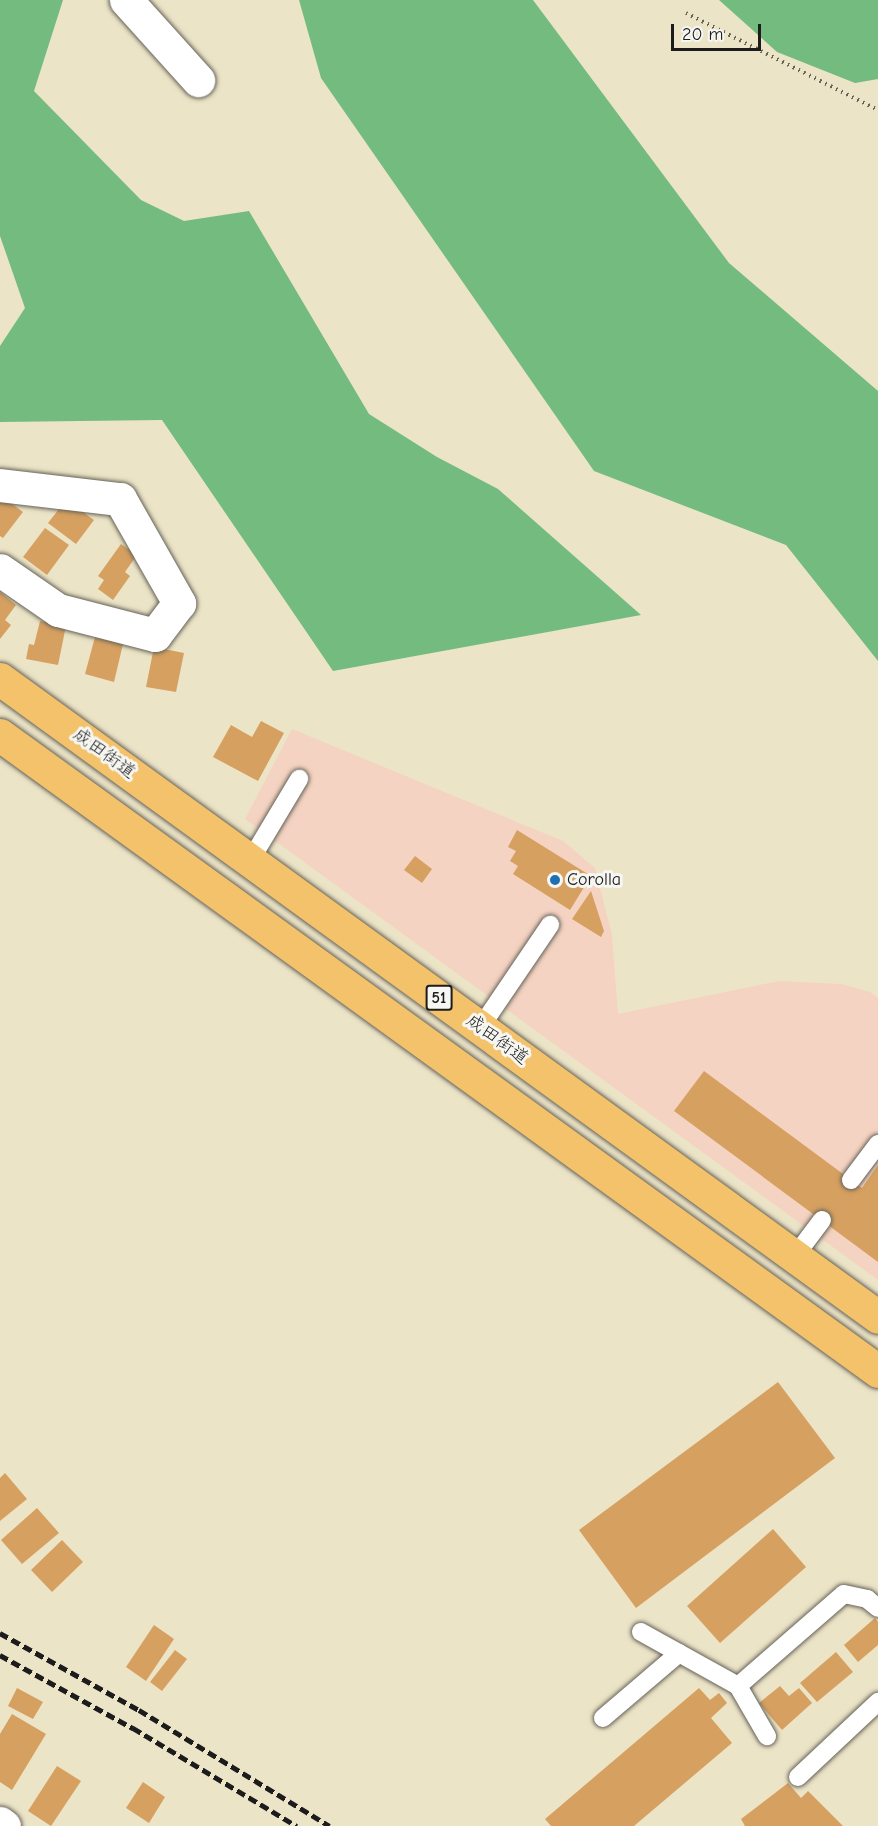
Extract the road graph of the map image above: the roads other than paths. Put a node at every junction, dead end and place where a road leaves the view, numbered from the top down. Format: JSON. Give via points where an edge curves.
{"nodes":[{"id":1,"x":126,"y":0,"type":"edge"},
{"id":2,"x":198,"y":80,"type":"dead end"},
{"id":3,"x":0,"y":485,"type":"edge"},
{"id":4,"x":0,"y":570,"type":"edge"},
{"id":5,"x":0,"y":679,"type":"edge"},
{"id":6,"x":0,"y":735,"type":"edge"},
{"id":7,"x":299,"y":779,"type":"dead end"},
{"id":8,"x":250,"y":861,"type":"junction"},
{"id":9,"x":550,"y":925,"type":"dead end"},
{"id":10,"x":480,"y":1028,"type":"junction"},
{"id":11,"x":878,"y":1144,"type":"edge"},
{"id":12,"x":851,"y":1180,"type":"dead end"},
{"id":13,"x":822,"y":1220,"type":"dead end"},
{"id":14,"x":795,"y":1256,"type":"junction"},
{"id":15,"x":878,"y":1317,"type":"edge"},
{"id":16,"x":878,"y":1371,"type":"edge"},
{"id":17,"x":878,"y":1608,"type":"edge"},
{"id":18,"x":641,"y":1632,"type":"dead end"},
{"id":19,"x":679,"y":1653,"type":"junction"},
{"id":20,"x":738,"y":1686,"type":"junction"},
{"id":21,"x":878,"y":1702,"type":"edge"},
{"id":22,"x":603,"y":1718,"type":"dead end"},
{"id":23,"x":767,"y":1736,"type":"dead end"},
{"id":24,"x":798,"y":1777,"type":"dead end"},
{"id":25,"x":0,"y":1823,"type":"edge"},
{"id":26,"x":4,"y":1826,"type":"edge"}],
"edges":[{"from":1,"to":2,"type":"street"},
{"from":3,"to":4,"type":"street","via":[[120,499],[179,603],[155,635],[58,610]]},
{"from":5,"to":8,"type":"highway","name":"成田街道","number":"51"},
{"from":6,"to":16,"type":"highway","number":"51"},
{"from":7,"to":8,"type":"lane"},
{"from":8,"to":10,"type":"highway","name":"成田街道","number":"51"},
{"from":9,"to":10,"type":"lane"},
{"from":10,"to":14,"type":"highway","name":"成田街道","number":"51"},
{"from":11,"to":12,"type":"lane"},
{"from":13,"to":14,"type":"lane"},
{"from":14,"to":15,"type":"highway","name":"成田街道","number":"51"},
{"from":17,"to":20,"type":"lane","via":[[867,1599],[844,1594]]},
{"from":18,"to":19,"type":"lane"},
{"from":19,"to":20,"type":"lane"},
{"from":19,"to":22,"type":"lane"},
{"from":20,"to":23,"type":"lane"},
{"from":21,"to":24,"type":"lane"},
{"from":25,"to":26,"type":"street"}]}
